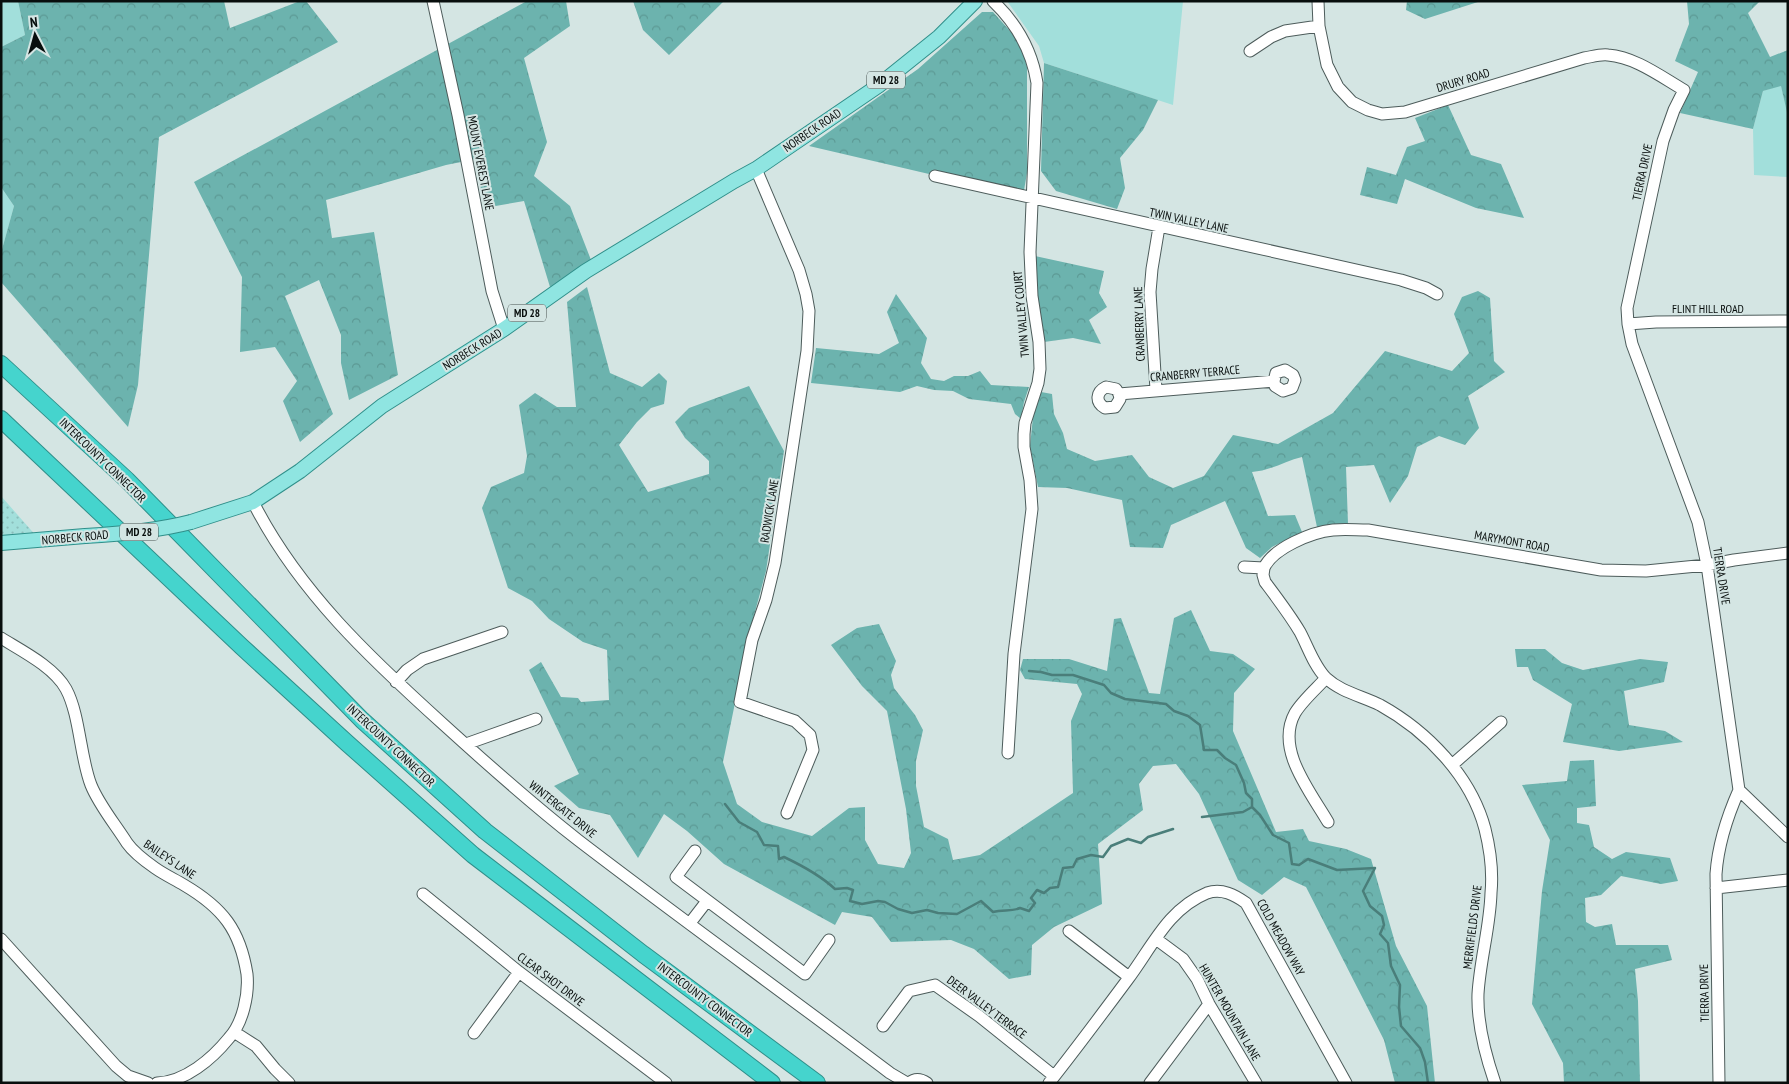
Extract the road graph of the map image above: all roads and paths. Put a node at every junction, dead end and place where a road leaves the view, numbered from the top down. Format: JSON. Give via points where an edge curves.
{"nodes":[{"id":1,"x":433,"y":1,"type":"edge"},
{"id":2,"x":975,"y":1,"type":"edge"},
{"id":3,"x":993,"y":1,"type":"edge"},
{"id":4,"x":1318,"y":1,"type":"edge"},
{"id":5,"x":1319,"y":26,"type":"junction"},
{"id":6,"x":1250,"y":51,"type":"dead end"},
{"id":7,"x":1684,"y":90,"type":"joint"},
{"id":8,"x":756,"y":169,"type":"junction"},
{"id":9,"x":935,"y":176,"type":"dead end"},
{"id":10,"x":1032,"y":198,"type":"junction"},
{"id":11,"x":1159,"y":227,"type":"junction"},
{"id":12,"x":1436,"y":294,"type":"dead end"},
{"id":13,"x":1788,"y":321,"type":"edge"},
{"id":14,"x":1628,"y":324,"type":"junction"},
{"id":15,"x":504,"y":329,"type":"junction"},
{"id":16,"x":1,"y":364,"type":"edge"},
{"id":17,"x":1274,"y":381,"type":"dead end"},
{"id":18,"x":1156,"y":390,"type":"junction"},
{"id":19,"x":1119,"y":394,"type":"dead end"},
{"id":20,"x":1,"y":419,"type":"edge"},
{"id":21,"x":253,"y":502,"type":"junction"},
{"id":22,"x":1,"y":543,"type":"edge"},
{"id":23,"x":1788,"y":553,"type":"edge"},
{"id":24,"x":1707,"y":565,"type":"junction"},
{"id":25,"x":1244,"y":567,"type":"dead end"},
{"id":26,"x":1264,"y":568,"type":"junction"},
{"id":27,"x":502,"y":632,"type":"dead end"},
{"id":28,"x":1,"y":638,"type":"edge"},
{"id":29,"x":1326,"y":678,"type":"junction"},
{"id":30,"x":396,"y":682,"type":"junction"},
{"id":31,"x":536,"y":719,"type":"dead end"},
{"id":32,"x":1502,"y":722,"type":"dead end"},
{"id":33,"x":466,"y":744,"type":"junction"},
{"id":34,"x":1008,"y":753,"type":"dead end"},
{"id":35,"x":1452,"y":765,"type":"junction"},
{"id":36,"x":1739,"y":790,"type":"junction"},
{"id":37,"x":787,"y":813,"type":"dead end"},
{"id":38,"x":1328,"y":822,"type":"dead end"},
{"id":39,"x":1788,"y":837,"type":"edge"},
{"id":40,"x":695,"y":851,"type":"dead end"},
{"id":41,"x":1788,"y":880,"type":"edge"},
{"id":42,"x":1716,"y":888,"type":"junction"},
{"id":43,"x":423,"y":894,"type":"dead end"},
{"id":44,"x":707,"y":901,"type":"junction"},
{"id":45,"x":690,"y":923,"type":"junction"},
{"id":46,"x":1069,"y":932,"type":"dead end"},
{"id":47,"x":1156,"y":938,"type":"junction"},
{"id":48,"x":1,"y":939,"type":"edge"},
{"id":49,"x":829,"y":940,"type":"dead end"},
{"id":50,"x":518,"y":972,"type":"junction"},
{"id":51,"x":1129,"y":977,"type":"junction"},
{"id":52,"x":1209,"y":1004,"type":"junction"},
{"id":53,"x":883,"y":1026,"type":"dead end"},
{"id":54,"x":234,"y":1032,"type":"junction"},
{"id":55,"x":474,"y":1033,"type":"dead end"},
{"id":56,"x":1051,"y":1079,"type":"edge"},
{"id":57,"x":660,"y":1081,"type":"edge"},
{"id":58,"x":148,"y":1083,"type":"edge"},
{"id":59,"x":157,"y":1083,"type":"edge"},
{"id":60,"x":289,"y":1083,"type":"edge"},
{"id":61,"x":772,"y":1083,"type":"edge"},
{"id":62,"x":817,"y":1083,"type":"edge"},
{"id":63,"x":908,"y":1083,"type":"edge"},
{"id":64,"x":927,"y":1083,"type":"edge"},
{"id":65,"x":1150,"y":1083,"type":"edge"},
{"id":66,"x":1255,"y":1083,"type":"edge"},
{"id":67,"x":1346,"y":1083,"type":"edge"},
{"id":68,"x":1495,"y":1083,"type":"edge"},
{"id":69,"x":1719,"y":1083,"type":"edge"}],
"edges":[{"from":1,"to":15,"type":"street","name":"MOUNT EVEREST LANE","via":[[492,291]]},
{"from":2,"to":8,"type":"main road","name":"NORBECK ROAD","number":"MD 28","via":[[939,37],[878,86]]},
{"from":3,"to":10,"type":"street","name":"TWIN VALLEY COURT","via":[[1023,37],[1034,66],[1037,83]]},
{"from":4,"to":5,"type":"street","name":"DRURY ROAD"},
{"from":5,"to":6,"type":"street","via":[[1285,31]]},
{"from":5,"to":7,"type":"street","name":"DRURY ROAD","via":[[1327,65],[1338,87],[1352,102],[1382,114],[1405,112],[1584,58],[1606,55],[1636,63]]},
{"from":7,"to":14,"type":"street","name":"TIERRA DRIVE","via":[[1663,141],[1627,308]]},
{"from":8,"to":15,"type":"main road","name":"NORBECK ROAD","number":"MD 28","via":[[586,271]]},
{"from":8,"to":37,"type":"street","name":"RADWICK LANE","via":[[799,270],[809,311],[807,350],[775,563],[752,640],[740,702],[795,722],[810,735],[813,750]]},
{"from":9,"to":10,"type":"street","name":"TWIN VALLEY LANE"},
{"from":10,"to":11,"type":"street","name":"TWIN VALLEY LANE"},
{"from":10,"to":34,"type":"street","name":"TWIN VALLEY COURT","via":[[1030,273],[1040,370],[1024,434],[1032,509],[1014,654]]},
{"from":11,"to":12,"type":"street","name":"TWIN VALLEY LANE","via":[[1401,280]]},
{"from":11,"to":18,"type":"street","name":"CRANBERRY LANE","via":[[1150,292]]},
{"from":13,"to":14,"type":"street","name":"FLINT HILL ROAD"},
{"from":14,"to":24,"type":"street","name":"TIERRA DRIVE","via":[[1632,344],[1698,522]]},
{"from":15,"to":21,"type":"main road","name":"NORBECK ROAD","number":"MD 28","via":[[382,406],[300,471]]},
{"from":16,"to":62,"type":"highway","name":"INTERCOUNTY CONNECTOR","via":[[127,480],[362,720],[485,830],[643,954]]},
{"from":17,"to":18,"type":"street","name":"CRANBERRY TERRACE"},
{"from":18,"to":19,"type":"street","name":"CRANBERRY TERRACE"},
{"from":20,"to":61,"type":"highway","via":[[256,660],[473,855]]},
{"from":21,"to":22,"type":"main road","name":"NORBECK ROAD","number":"MD 28","bridge":true,"via":[[168,528]]},
{"from":21,"to":30,"type":"street","name":"WINTERGATE DRIVE","via":[[279,548],[308,587]]},
{"from":23,"to":24,"type":"street","name":"MARYMONT ROAD"},
{"from":24,"to":26,"type":"street","name":"MARYMONT ROAD","via":[[1646,571],[1601,570],[1352,529],[1331,530],[1302,538],[1274,554]]},
{"from":24,"to":36,"type":"street","name":"TIERRA DRIVE"},
{"from":25,"to":26,"type":"street"},
{"from":26,"to":29,"type":"street","name":"MERRIFIELDS DRIVE","via":[[1265,582],[1299,630]]},
{"from":27,"to":30,"type":"street","via":[[424,659]]},
{"from":28,"to":54,"type":"street","name":"BAILEYS LANE","via":[[47,668],[66,688],[91,784],[129,846],[168,877],[216,907],[234,930],[244,954],[247,979],[242,1013]]},
{"from":29,"to":35,"type":"street","name":"MERRIFIELDS DRIVE","via":[[1402,719],[1431,742]]},
{"from":29,"to":38,"type":"street","via":[[1296,712],[1289,735],[1290,750],[1299,771]]},
{"from":30,"to":33,"type":"street","name":"WINTERGATE DRIVE"},
{"from":31,"to":33,"type":"street"},
{"from":32,"to":35,"type":"street"},
{"from":33,"to":45,"type":"street","name":"WINTERGATE DRIVE","via":[[577,839]]},
{"from":35,"to":68,"type":"street","name":"MERRIFIELDS DRIVE","via":[[1479,811],[1490,856],[1491,893],[1478,996],[1487,1060]]},
{"from":36,"to":39,"type":"street"},
{"from":36,"to":42,"type":"street","name":"TIERRA DRIVE","via":[[1717,858]]},
{"from":40,"to":44,"type":"street","via":[[676,877]]},
{"from":41,"to":42,"type":"street"},
{"from":42,"to":69,"type":"street","name":"TIERRA DRIVE"},
{"from":43,"to":50,"type":"street","name":"CLEAR SHOT DRIVE"},
{"from":44,"to":45,"type":"street"},
{"from":44,"to":49,"type":"street","via":[[805,974]]},
{"from":45,"to":63,"type":"street","name":"WINTERGATE DRIVE","via":[[890,1073]]},
{"from":46,"to":51,"type":"street"},
{"from":47,"to":51,"type":"street","name":"COLD MEADOW WAY"},
{"from":47,"to":52,"type":"street","name":"HUNTER MOUNTAIN LANE","via":[[1183,959]]},
{"from":47,"to":67,"type":"street","name":"COLD MEADOW WAY","via":[[1170,918],[1209,892],[1235,894],[1246,903]]},
{"from":48,"to":58,"type":"street","via":[[116,1066],[128,1076]]},
{"from":50,"to":55,"type":"street"},
{"from":50,"to":57,"type":"street","name":"CLEAR SHOT DRIVE"},
{"from":51,"to":56,"type":"street","name":"COLD MEADOW WAY"},
{"from":52,"to":65,"type":"street"},
{"from":52,"to":66,"type":"street","name":"HUNTER MOUNTAIN LANE"},
{"from":53,"to":56,"type":"street","name":"DEER VALLEY TERRACE","via":[[909,991],[935,985],[979,1016]]},
{"from":54,"to":59,"type":"street","name":"BAILEYS LANE","via":[[217,1052],[193,1070]]},
{"from":54,"to":60,"type":"street","via":[[256,1046]]},
{"from":63,"to":64,"type":"street","via":[[920,1079]]}]}
